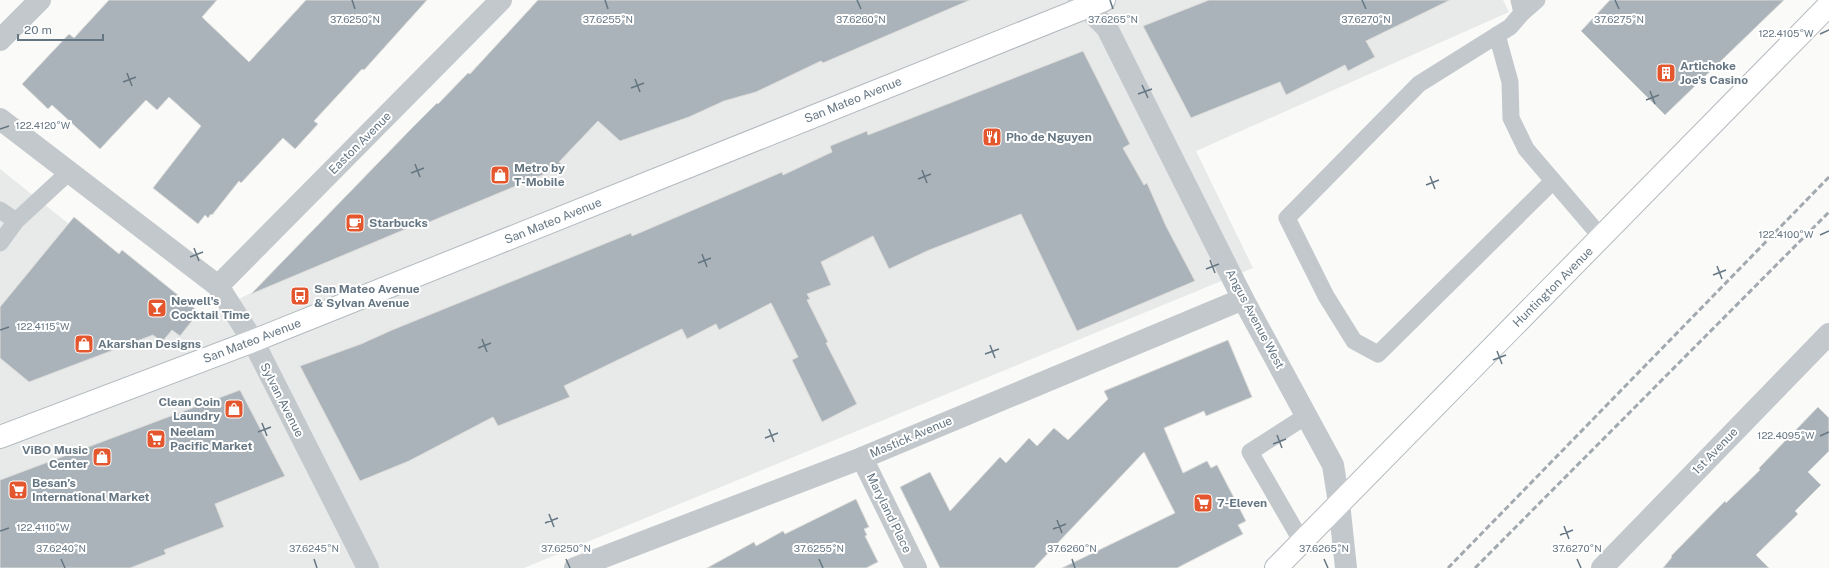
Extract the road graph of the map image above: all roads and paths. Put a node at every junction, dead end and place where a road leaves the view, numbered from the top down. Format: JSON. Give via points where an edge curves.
{"nodes":[{"id":1,"x":40,"y":0,"type":"edge"},
{"id":2,"x":501,"y":0,"type":"edge"},
{"id":3,"x":1537,"y":0,"type":"edge"},
{"id":4,"x":1090,"y":2,"type":"edge"},
{"id":5,"x":1829,"y":5,"type":"edge"},
{"id":6,"x":1520,"y":6,"type":"edge"},
{"id":7,"x":1496,"y":35,"type":"junction"},
{"id":8,"x":0,"y":40,"type":"edge"},
{"id":9,"x":0,"y":119,"type":"edge"},
{"id":10,"x":69,"y":172,"type":"junction"},
{"id":11,"x":1553,"y":181,"type":"junction"},
{"id":12,"x":0,"y":210,"type":"edge"},
{"id":13,"x":16,"y":221,"type":"junction"},
{"id":14,"x":1602,"y":238,"type":"junction"},
{"id":15,"x":0,"y":243,"type":"edge"},
{"id":16,"x":218,"y":286,"type":"junction"},
{"id":17,"x":1243,"y":299,"type":"junction"},
{"id":18,"x":1829,"y":334,"type":"edge"},
{"id":19,"x":252,"y":341,"type":"junction"},
{"id":20,"x":1306,"y":416,"type":"junction"},
{"id":21,"x":0,"y":437,"type":"edge"},
{"id":22,"x":862,"y":458,"type":"junction"},
{"id":23,"x":1339,"y":503,"type":"junction"},
{"id":24,"x":1302,"y":542,"type":"junction"},
{"id":25,"x":368,"y":568,"type":"edge"},
{"id":26,"x":575,"y":568,"type":"edge"},
{"id":27,"x":916,"y":568,"type":"edge"},
{"id":28,"x":1276,"y":568,"type":"edge"},
{"id":29,"x":1346,"y":568,"type":"edge"},
{"id":30,"x":1602,"y":568,"type":"edge"}],
"edges":[{"from":1,"to":8,"type":"street"},
{"from":2,"to":16,"type":"street","name":"Easton Avenue"},
{"from":3,"to":6,"type":"lane"},
{"from":4,"to":17,"type":"street","name":"Angus Avenue West","via":[[1107,28]]},
{"from":4,"to":19,"type":"street","name":"San Mateo Avenue"},
{"from":5,"to":14,"type":"street","name":"Huntington Avenue"},
{"from":6,"to":7,"type":"lane","via":[[1510,27]]},
{"from":7,"to":11,"type":"lane","via":[[1510,82],[1511,118],[1526,149]]},
{"from":7,"to":11,"type":"lane","via":[[1419,84],[1287,218],[1326,296],[1354,341],[1378,354]]},
{"from":9,"to":10,"type":"street","name":"Sylvan Avenue"},
{"from":10,"to":13,"type":"lane"},
{"from":10,"to":16,"type":"street","name":"Sylvan Avenue"},
{"from":11,"to":14,"type":"lane"},
{"from":12,"to":13,"type":"lane"},
{"from":13,"to":15,"type":"lane"},
{"from":14,"to":23,"type":"street","name":"Huntington Avenue"},
{"from":16,"to":19,"type":"street","name":"Sylvan Avenue"},
{"from":17,"to":20,"type":"street","name":"Angus Avenue West"},
{"from":17,"to":22,"type":"street","name":"Mastick Avenue"},
{"from":18,"to":30,"type":"street","name":"1st Avenue"},
{"from":19,"to":21,"type":"street","name":"San Mateo Avenue"},
{"from":19,"to":25,"type":"street","name":"Sylvan Avenue"},
{"from":20,"to":23,"type":"street","name":"Angus Avenue West","via":[[1333,465]]},
{"from":20,"to":24,"type":"lane","via":[[1250,452]]},
{"from":22,"to":26,"type":"street","name":"Mastick Avenue"},
{"from":22,"to":27,"type":"street","name":"Maryland Place"},
{"from":23,"to":24,"type":"street","name":"Huntington Avenue"},
{"from":23,"to":29,"type":"street","name":"Angus Avenue West"},
{"from":24,"to":28,"type":"street","name":"Huntington Avenue"}]}
